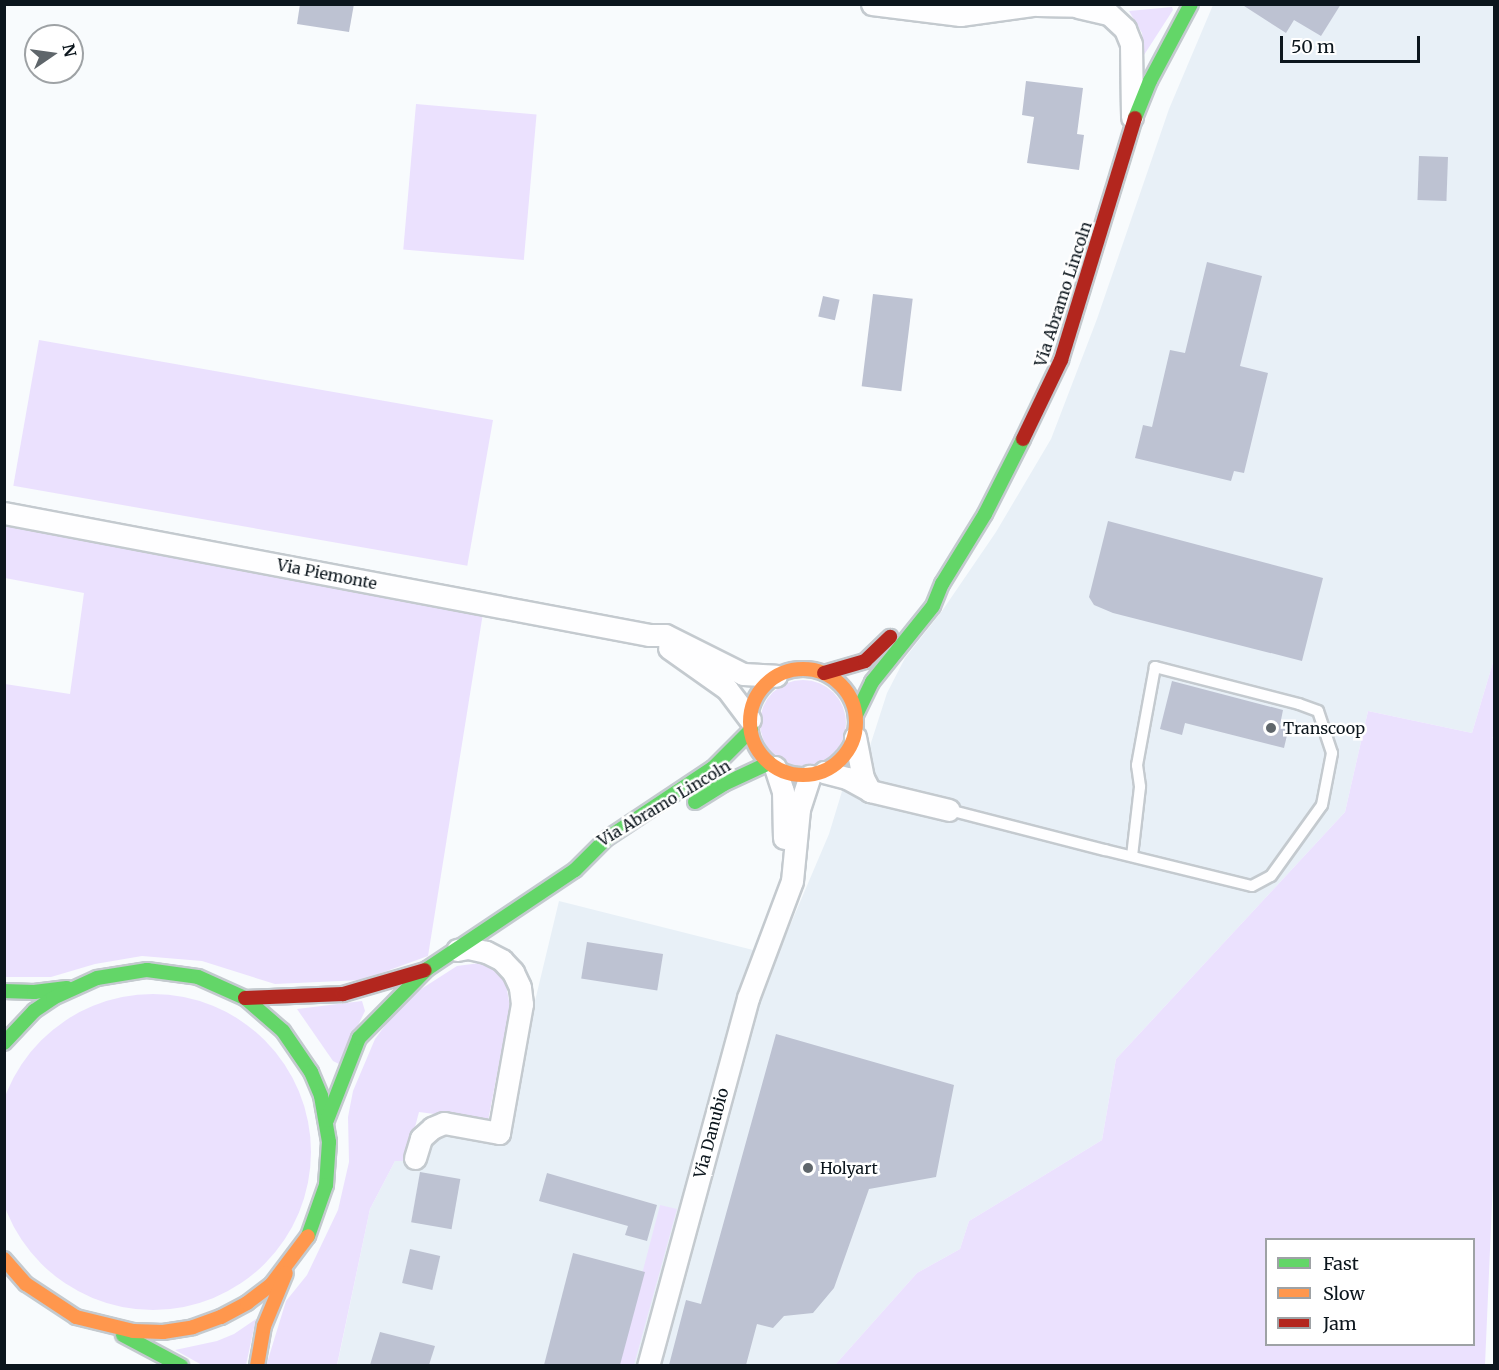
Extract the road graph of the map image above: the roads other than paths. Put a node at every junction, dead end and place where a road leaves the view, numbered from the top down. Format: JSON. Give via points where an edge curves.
{"nodes":[{"id":1,"x":872,"y":4,"type":"edge"},
{"id":2,"x":1113,"y":4,"type":"edge"},
{"id":3,"x":1191,"y":4,"type":"edge"},
{"id":4,"x":1038,"y":5,"type":"edge"},
{"id":5,"x":1078,"y":7,"type":"junction"},
{"id":6,"x":1133,"y":124,"type":"junction"},
{"id":7,"x":4,"y":513,"type":"edge"},
{"id":8,"x":942,"y":584,"type":"junction"},
{"id":9,"x":649,"y":635,"type":"junction"},
{"id":10,"x":824,"y":673,"type":"junction"},
{"id":11,"x":776,"y":676,"type":"junction"},
{"id":12,"x":856,"y":715,"type":"junction"},
{"id":13,"x":750,"y":724,"type":"junction"},
{"id":14,"x":855,"y":737,"type":"junction"},
{"id":15,"x":772,"y":765,"type":"junction"},
{"id":16,"x":817,"y":774,"type":"junction"},
{"id":17,"x":870,"y":791,"type":"junction"},
{"id":18,"x":684,"y":810,"type":"dead end"},
{"id":19,"x":949,"y":810,"type":"joint"},
{"id":20,"x":1132,"y":856,"type":"junction"},
{"id":21,"x":604,"y":859,"type":"dead end"},
{"id":22,"x":575,"y":870,"type":"junction"},
{"id":23,"x":784,"y":904,"type":"junction"},
{"id":24,"x":457,"y":950,"type":"junction"},
{"id":25,"x":428,"y":969,"type":"junction"},
{"id":26,"x":73,"y":987,"type":"junction"},
{"id":27,"x":4,"y":991,"type":"edge"},
{"id":28,"x":245,"y":998,"type":"junction"},
{"id":29,"x":4,"y":1043,"type":"edge"},
{"id":30,"x":327,"y":1120,"type":"junction"},
{"id":31,"x":415,"y":1158,"type":"dead end"},
{"id":32,"x":4,"y":1259,"type":"edge"},
{"id":33,"x":291,"y":1262,"type":"junction"},
{"id":34,"x":104,"y":1326,"type":"junction"},
{"id":35,"x":181,"y":1365,"type":"edge"},
{"id":36,"x":257,"y":1365,"type":"edge"},
{"id":37,"x":648,"y":1365,"type":"edge"}],
"edges":[{"from":1,"to":4,"type":"street","via":[[960,15]]},
{"from":2,"to":5,"type":"street"},
{"from":3,"to":6,"type":"street","name":"Via Abramo Lincoln","via":[[1150,81]]},
{"from":4,"to":5,"type":"street"},
{"from":5,"to":6,"type":"street","via":[[1109,14],[1125,29],[1131,44]]},
{"from":6,"to":8,"type":"street","name":"Via Abramo Lincoln","via":[[1060,360],[1023,442]]},
{"from":7,"to":9,"type":"street","name":"Via Piemonte"},
{"from":8,"to":10,"type":"street","name":"Via Abramo Lincoln","via":[[927,594],[865,662]]},
{"from":8,"to":12,"type":"street","name":"Via Abramo Lincoln","via":[[933,606],[872,682]]},
{"from":9,"to":11,"type":"street","name":"Via Piemonte","via":[[665,635],[743,674]]},
{"from":9,"to":13,"type":"street","name":"Via Piemonte","via":[[727,689]]},
{"from":10,"to":11,"type":"street","via":[[790,670]]},
{"from":10,"to":12,"type":"street","via":[[849,694]]},
{"from":11,"to":13,"type":"street","via":[[761,689],[753,704]]},
{"from":12,"to":14,"type":"street"},
{"from":13,"to":15,"type":"street","via":[[757,750]]},
{"from":13,"to":22,"type":"street","name":"Via Abramo Lincoln","via":[[713,768],[606,839]]},
{"from":14,"to":16,"type":"street","via":[[838,763]]},
{"from":14,"to":17,"type":"street","via":[[863,778]]},
{"from":15,"to":16,"type":"street","via":[[795,776]]},
{"from":15,"to":18,"type":"street","name":"Via Abramo Lincoln","via":[[724,784]]},
{"from":15,"to":23,"type":"street","name":"Via Danubio","via":[[783,791]]},
{"from":16,"to":17,"type":"street","via":[[847,778]]},
{"from":16,"to":23,"type":"street","name":"Via Danubio","via":[[799,809],[792,881]]},
{"from":17,"to":19,"type":"street"},
{"from":19,"to":20,"type":"lane"},
{"from":20,"to":20,"type":"lane","via":[[1252,886],[1272,876],[1322,805],[1332,753],[1318,711],[1155,667],[1137,765],[1140,787]]},
{"from":21,"to":22,"type":"street","name":"Via Abramo Lincoln"},
{"from":22,"to":24,"type":"street","name":"Via Abramo Lincoln"},
{"from":23,"to":37,"type":"street","name":"Via Danubio","via":[[748,998]]},
{"from":24,"to":25,"type":"street","name":"Via Abramo Lincoln"},
{"from":24,"to":31,"type":"street","via":[[477,950],[502,960],[520,987],[522,1004],[499,1133],[444,1123],[421,1138]]},
{"from":25,"to":28,"type":"street","name":"Via Abramo Lincoln","via":[[343,994]]},
{"from":25,"to":30,"type":"street","name":"Via Abramo Lincoln","via":[[359,1038]]},
{"from":26,"to":27,"type":"street"},
{"from":26,"to":28,"type":"street","via":[[122,972],[173,972],[214,983]]},
{"from":26,"to":29,"type":"street","via":[[34,1011]]},
{"from":28,"to":30,"type":"street","via":[[284,1031],[299,1051],[321,1096]]},
{"from":30,"to":33,"type":"street","via":[[326,1185],[313,1226]]},
{"from":32,"to":34,"type":"street","via":[[26,1284],[50,1302],[76,1317]]},
{"from":33,"to":34,"type":"street","via":[[271,1285],[247,1303],[193,1327],[153,1332]]},
{"from":33,"to":36,"type":"street","via":[[264,1326]]},
{"from":34,"to":35,"type":"street"}]}
